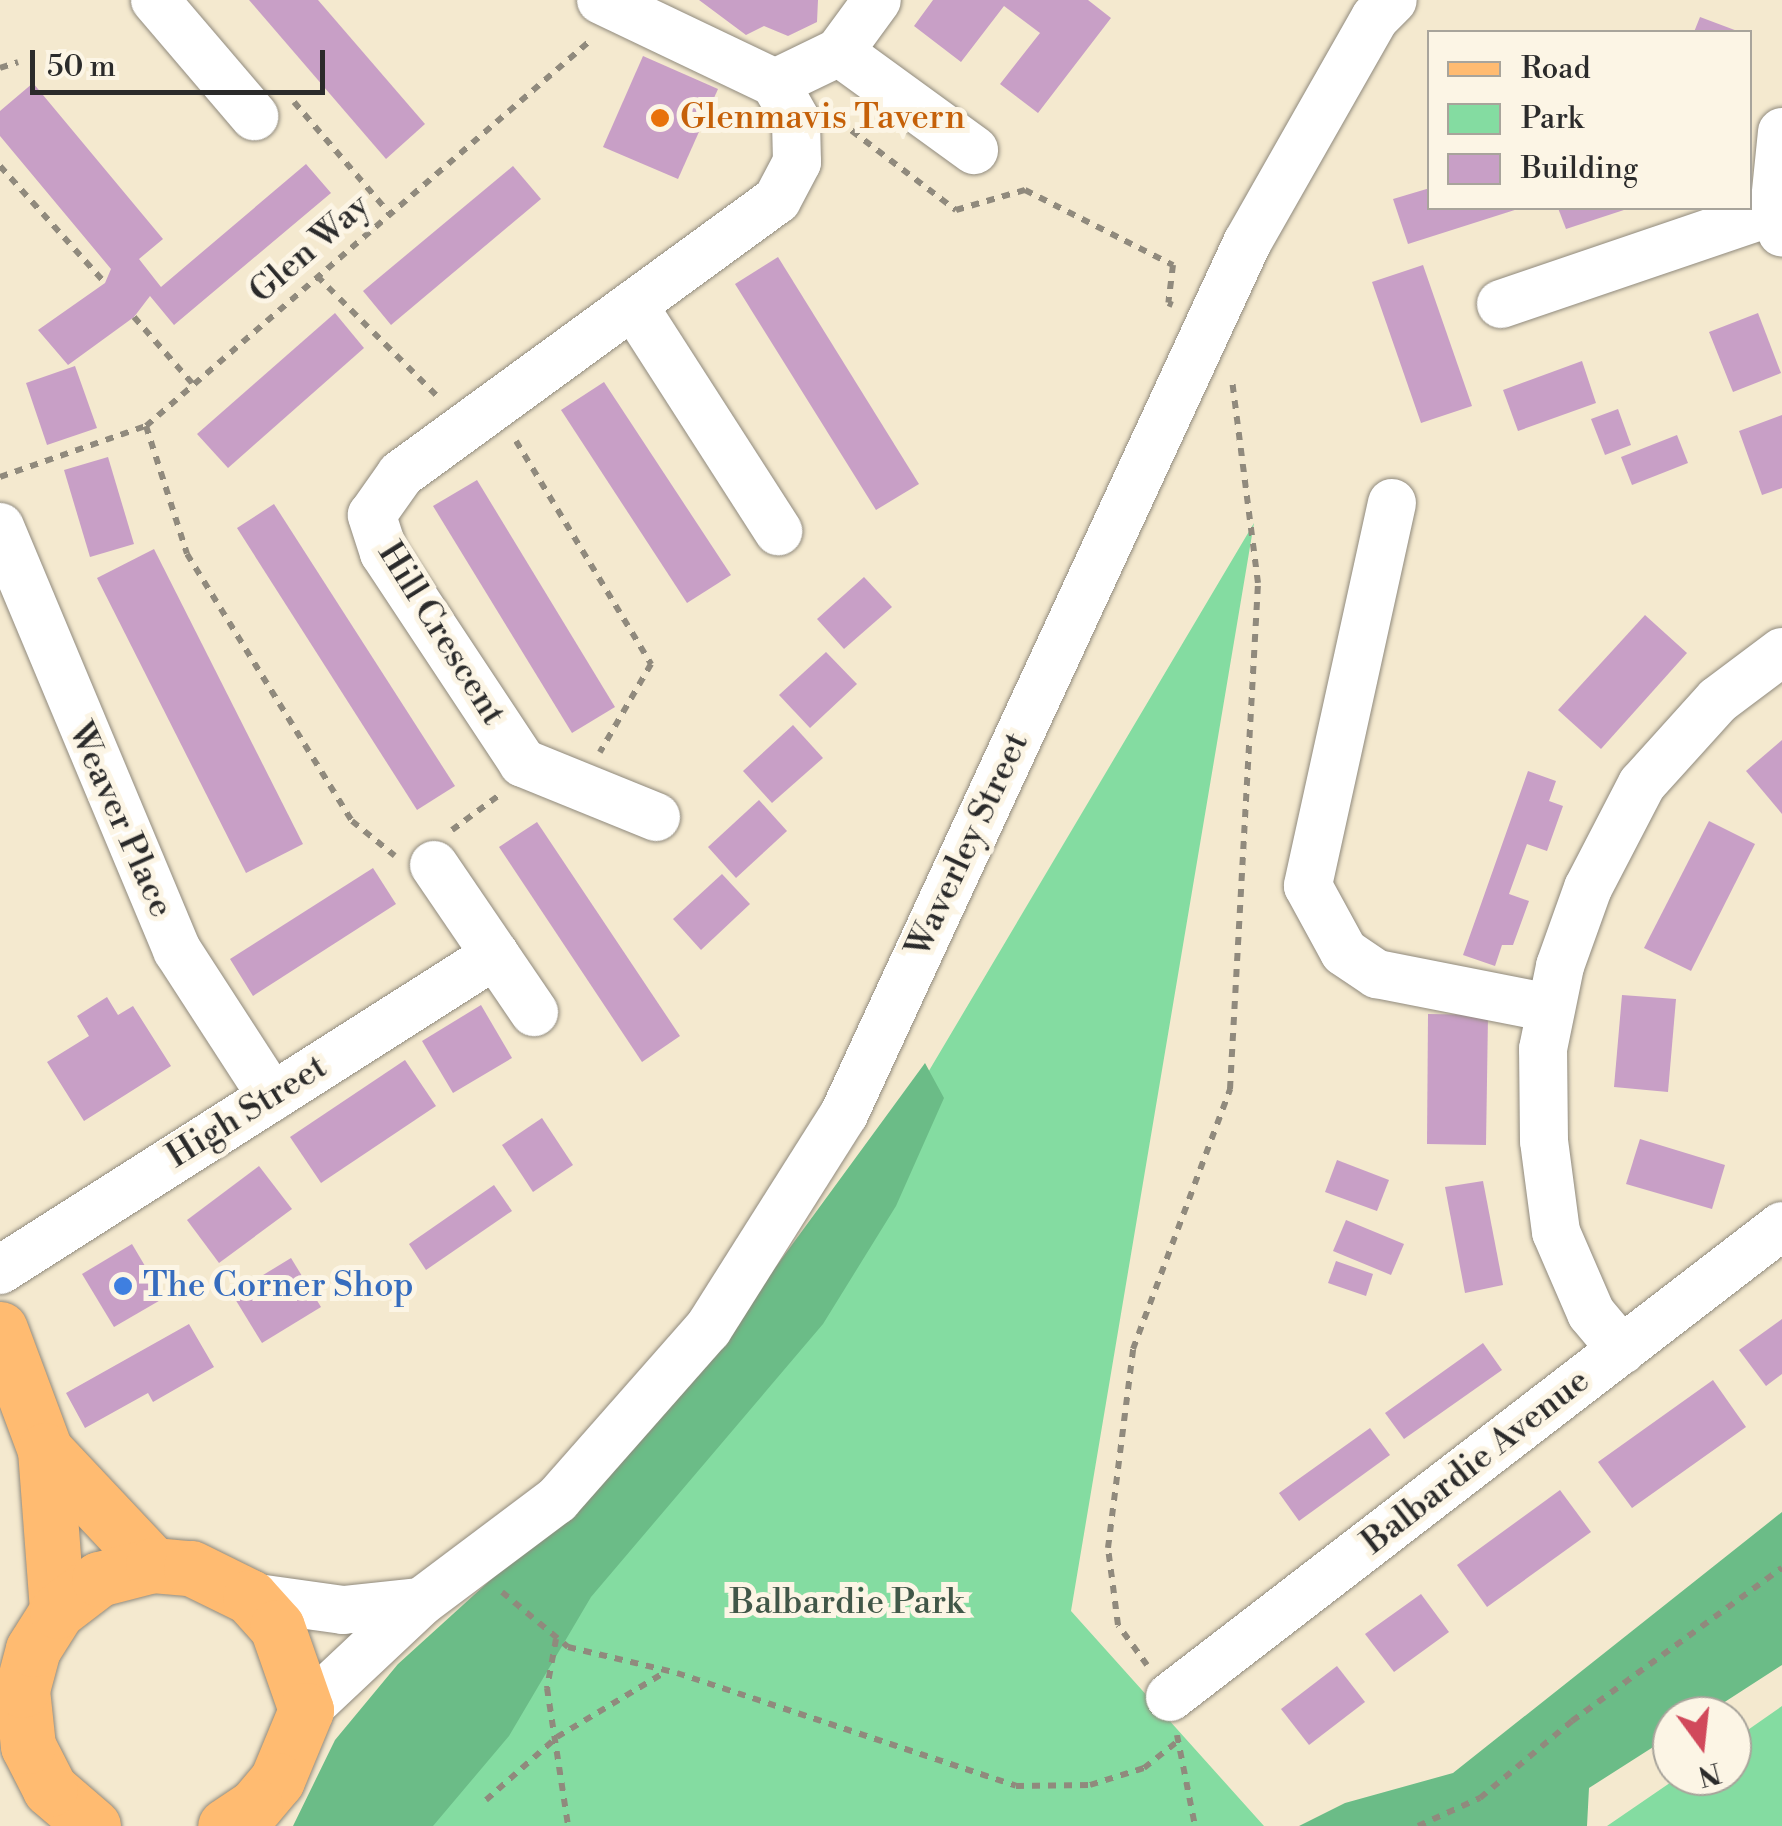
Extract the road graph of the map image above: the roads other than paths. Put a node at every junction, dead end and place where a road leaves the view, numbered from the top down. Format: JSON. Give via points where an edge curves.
{"nodes":[{"id":1,"x":155,"y":0,"type":"edge"},
{"id":2,"x":877,"y":0,"type":"edge"},
{"id":3,"x":1393,"y":0,"type":"edge"},
{"id":4,"x":613,"y":5,"type":"edge"},
{"id":5,"x":839,"y":52,"type":"junction"},
{"id":6,"x":786,"y":102,"type":"junction"},
{"id":7,"x":254,"y":116,"type":"road end"},
{"id":8,"x":1782,"y":132,"type":"edge"},
{"id":9,"x":974,"y":150,"type":"dead end"},
{"id":10,"x":1778,"y":222,"type":"edge"},
{"id":11,"x":1501,"y":304,"type":"dead end"},
{"id":12,"x":632,"y":305,"type":"junction"},
{"id":13,"x":1392,"y":503,"type":"dead end"},
{"id":14,"x":0,"y":527,"type":"edge"},
{"id":15,"x":778,"y":530,"type":"dead end"},
{"id":16,"x":1782,"y":652,"type":"edge"},
{"id":17,"x":656,"y":816,"type":"dead end"},
{"id":18,"x":434,"y":864,"type":"road end"},
{"id":19,"x":494,"y":956,"type":"junction"},
{"id":20,"x":1552,"y":1008,"type":"junction"},
{"id":21,"x":534,"y":1012,"type":"dead end"},
{"id":22,"x":272,"y":1096,"type":"junction"},
{"id":23,"x":1782,"y":1226,"type":"edge"},
{"id":24,"x":0,"y":1270,"type":"edge"},
{"id":25,"x":0,"y":1329,"type":"edge"},
{"id":26,"x":1622,"y":1350,"type":"junction"},
{"id":27,"x":45,"y":1450,"type":"junction"},
{"id":28,"x":153,"y":1565,"type":"junction"},
{"id":29,"x":250,"y":1597,"type":"junction"},
{"id":30,"x":421,"y":1602,"type":"junction"},
{"id":31,"x":58,"y":1611,"type":"junction"},
{"id":32,"x":306,"y":1710,"type":"junction"},
{"id":33,"x":1174,"y":1719,"type":"road end"},
{"id":34,"x":93,"y":1826,"type":"edge"},
{"id":35,"x":226,"y":1826,"type":"edge"}],
"edges":[{"from":1,"to":7,"type":"street"},
{"from":2,"to":5,"type":"street"},
{"from":3,"to":30,"type":"street","name":"Waverley Street","via":[[1375,18],[1257,225],[844,1114],[708,1329],[557,1500]]},
{"from":4,"to":6,"type":"street"},
{"from":5,"to":6,"type":"street"},
{"from":5,"to":9,"type":"street"},
{"from":6,"to":12,"type":"street","name":"Hill Crescent","via":[[797,162],[777,200]]},
{"from":8,"to":10,"type":"street"},
{"from":10,"to":11,"type":"street"},
{"from":12,"to":15,"type":"street"},
{"from":12,"to":17,"type":"street","name":"Hill Crescent","via":[[401,474],[372,515],[384,554],[523,762]]},
{"from":13,"to":20,"type":"street","via":[[1308,886],[1344,952],[1376,974]]},
{"from":14,"to":22,"type":"street","name":"Weaver Place","via":[[176,950]]},
{"from":16,"to":20,"type":"street","via":[[1718,700],[1642,784],[1588,888]]},
{"from":18,"to":19,"type":"street"},
{"from":19,"to":21,"type":"street"},
{"from":19,"to":22,"type":"street","name":"High Street"},
{"from":20,"to":26,"type":"street","via":[[1542,1048],[1544,1141],[1556,1232],[1591,1313]]},
{"from":22,"to":24,"type":"street","name":"High Street"},
{"from":23,"to":26,"type":"street","name":"Balbardie Avenue"},
{"from":25,"to":27,"type":"main road"},
{"from":26,"to":33,"type":"street","name":"Balbardie Avenue"},
{"from":27,"to":28,"type":"main road"},
{"from":27,"to":31,"type":"main road"},
{"from":28,"to":29,"type":"main road","via":[[191,1568]]},
{"from":28,"to":31,"type":"main road","via":[[99,1579]]},
{"from":29,"to":30,"type":"street","via":[[342,1610]]},
{"from":29,"to":32,"type":"main road","via":[[277,1627]]},
{"from":30,"to":32,"type":"street","name":"Waverley Street"},
{"from":31,"to":34,"type":"main road","via":[[33,1649],[22,1690],[28,1746],[50,1789]]},
{"from":32,"to":35,"type":"main road","via":[[277,1780],[256,1806]]}]}
